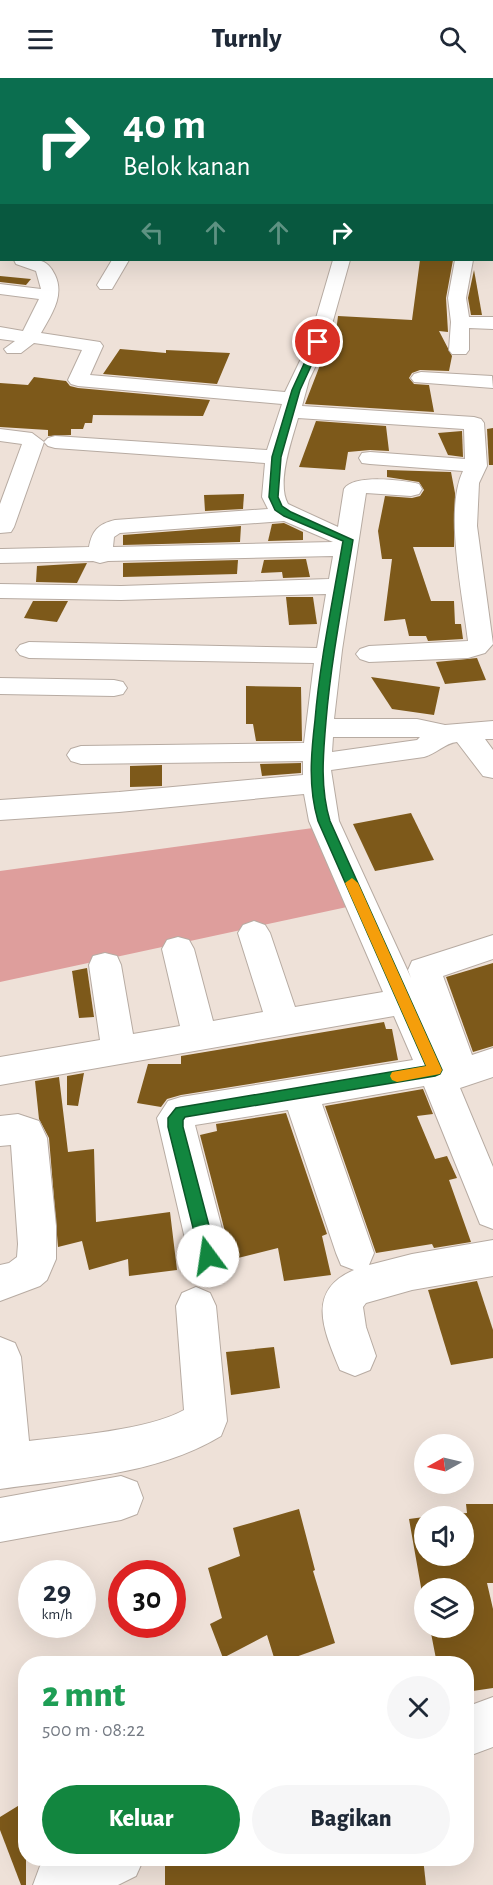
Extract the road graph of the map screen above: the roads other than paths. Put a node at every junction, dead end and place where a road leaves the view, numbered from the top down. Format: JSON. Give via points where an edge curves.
{"nodes":[{"id":1,"x":7,"y":261,"type":"edge"},
{"id":2,"x":25,"y":261,"type":"edge"},
{"id":3,"x":119,"y":261,"type":"edge"},
{"id":4,"x":342,"y":261,"type":"edge"},
{"id":5,"x":464,"y":261,"type":"edge"},
{"id":6,"x":45,"y":272,"type":"junction"},
{"id":7,"x":106,"y":285,"type":"dead end"},
{"id":8,"x":0,"y":289,"type":"edge"},
{"id":9,"x":50,"y":295,"type":"junction"},
{"id":10,"x":460,"y":322,"type":"junction"},
{"id":11,"x":493,"y":323,"type":"edge"},
{"id":12,"x":0,"y":333,"type":"edge"},
{"id":13,"x":30,"y":337,"type":"junction"},
{"id":14,"x":459,"y":350,"type":"dead end"},
{"id":15,"x":0,"y":351,"type":"edge"},
{"id":16,"x":421,"y":378,"type":"dead end"},
{"id":17,"x":457,"y":380,"type":"junction"},
{"id":18,"x":492,"y":382,"type":"edge"},
{"id":19,"x":291,"y":405,"type":"junction"},
{"id":20,"x":444,"y":420,"type":"junction"},
{"id":21,"x":0,"y":435,"type":"edge"},
{"id":22,"x":55,"y":442,"type":"dead end"},
{"id":23,"x":276,"y":457,"type":"junction"},
{"id":24,"x":370,"y":458,"type":"dead end"},
{"id":25,"x":476,"y":466,"type":"junction"},
{"id":26,"x":411,"y":489,"type":"dead end"},
{"id":27,"x":287,"y":514,"type":"junction"},
{"id":28,"x":3,"y":526,"type":"dead end"},
{"id":29,"x":466,"y":543,"type":"junction"},
{"id":30,"x":347,"y":544,"type":"junction"},
{"id":31,"x":493,"y":545,"type":"edge"},
{"id":32,"x":2,"y":556,"type":"dead end"},
{"id":33,"x":100,"y":556,"type":"junction"},
{"id":34,"x":340,"y":586,"type":"junction"},
{"id":35,"x":0,"y":593,"type":"edge"},
{"id":36,"x":29,"y":650,"type":"dead end"},
{"id":37,"x":369,"y":654,"type":"dead end"},
{"id":38,"x":327,"y":656,"type":"junction"},
{"id":39,"x":0,"y":686,"type":"edge"},
{"id":40,"x":114,"y":688,"type":"dead end"},
{"id":41,"x":493,"y":730,"type":"edge"},
{"id":42,"x":455,"y":734,"type":"junction"},
{"id":43,"x":81,"y":755,"type":"dead end"},
{"id":44,"x":318,"y":756,"type":"junction"},
{"id":45,"x":493,"y":769,"type":"edge"},
{"id":46,"x":0,"y":810,"type":"edge"},
{"id":47,"x":254,"y":933,"type":"dead end"},
{"id":48,"x":493,"y":947,"type":"edge"},
{"id":49,"x":178,"y":949,"type":"dead end"},
{"id":50,"x":105,"y":965,"type":"dead end"},
{"id":51,"x":404,"y":1001,"type":"junction"},
{"id":52,"x":283,"y":1023,"type":"junction"},
{"id":53,"x":200,"y":1036,"type":"junction"},
{"id":54,"x":119,"y":1050,"type":"junction"},
{"id":55,"x":493,"y":1062,"type":"edge"},
{"id":56,"x":435,"y":1070,"type":"junction"},
{"id":57,"x":0,"y":1071,"type":"edge"},
{"id":58,"x":300,"y":1093,"type":"junction"},
{"id":59,"x":0,"y":1131,"type":"edge"},
{"id":60,"x":493,"y":1212,"type":"edge"},
{"id":61,"x":355,"y":1253,"type":"dead end"},
{"id":62,"x":208,"y":1256,"type":"dead end"},
{"id":63,"x":493,"y":1258,"type":"edge"},
{"id":64,"x":0,"y":1283,"type":"edge"},
{"id":65,"x":196,"y":1306,"type":"dead end"},
{"id":66,"x":355,"y":1356,"type":"dead end"},
{"id":67,"x":0,"y":1357,"type":"edge"},
{"id":68,"x":5,"y":1466,"type":"edge"},
{"id":69,"x":121,"y":1498,"type":"dead end"},
{"id":70,"x":0,"y":1520,"type":"edge"},
{"id":71,"x":493,"y":1722,"type":"edge"},
{"id":72,"x":474,"y":1729,"type":"edge"},
{"id":73,"x":101,"y":1866,"type":"edge"},
{"id":74,"x":59,"y":1885,"type":"edge"}],
"edges":[{"from":1,"to":6,"type":"street","via":[[34,272]]},
{"from":2,"to":6,"type":"street"},
{"from":3,"to":7,"type":"street"},
{"from":4,"to":19,"type":"street","via":[[318,342]]},
{"from":5,"to":10,"type":"street","via":[[457,298]]},
{"from":6,"to":9,"type":"street"},
{"from":8,"to":9,"type":"street"},
{"from":9,"to":13,"type":"street","via":[[41,321]]},
{"from":10,"to":11,"type":"street"},
{"from":10,"to":14,"type":"street"},
{"from":12,"to":13,"type":"street"},
{"from":13,"to":15,"type":"street","via":[[14,349]]},
{"from":13,"to":19,"type":"street","via":[[93,346],[78,380]]},
{"from":16,"to":17,"type":"street"},
{"from":17,"to":18,"type":"street"},
{"from":17,"to":20,"type":"street"},
{"from":19,"to":20,"type":"street"},
{"from":19,"to":23,"type":"street"},
{"from":20,"to":25,"type":"street","via":[[474,423]]},
{"from":21,"to":28,"type":"street","via":[[25,437],[33,442]]},
{"from":22,"to":23,"type":"street"},
{"from":23,"to":27,"type":"street","via":[[273,497]]},
{"from":24,"to":25,"type":"street"},
{"from":25,"to":29,"type":"street","via":[[468,483]]},
{"from":26,"to":30,"type":"street","via":[[355,489]]},
{"from":27,"to":30,"type":"street"},
{"from":27,"to":33,"type":"street","via":[[115,527],[103,534]]},
{"from":29,"to":31,"type":"street"},
{"from":29,"to":37,"type":"street","via":[[481,642],[476,648]]},
{"from":30,"to":33,"type":"street"},
{"from":30,"to":34,"type":"street"},
{"from":32,"to":33,"type":"street"},
{"from":34,"to":35,"type":"street"},
{"from":34,"to":38,"type":"street"},
{"from":36,"to":38,"type":"street"},
{"from":38,"to":44,"type":"street"},
{"from":39,"to":40,"type":"street"},
{"from":41,"to":42,"type":"street"},
{"from":42,"to":44,"type":"street","via":[[424,748]]},
{"from":42,"to":45,"type":"street"},
{"from":43,"to":44,"type":"street"},
{"from":44,"to":46,"type":"street","via":[[119,802]]},
{"from":44,"to":51,"type":"street","via":[[324,821]]},
{"from":47,"to":52,"type":"street"},
{"from":48,"to":55,"type":"street","via":[[424,970],[462,1074]]},
{"from":49,"to":53,"type":"street"},
{"from":50,"to":54,"type":"street"},
{"from":51,"to":52,"type":"street"},
{"from":51,"to":56,"type":"street"},
{"from":52,"to":53,"type":"street"},
{"from":53,"to":54,"type":"street"},
{"from":54,"to":57,"type":"street"},
{"from":56,"to":58,"type":"street"},
{"from":56,"to":60,"type":"street"},
{"from":58,"to":61,"type":"street"},
{"from":58,"to":62,"type":"street","via":[[181,1112],[175,1118]]},
{"from":59,"to":64,"type":"street","via":[[18,1129],[29,1138],[39,1244],[35,1265],[20,1279]]},
{"from":63,"to":66,"type":"street","via":[[399,1274],[355,1287],[344,1296],[343,1305]]},
{"from":65,"to":68,"type":"street","via":[[206,1421],[183,1435]]},
{"from":67,"to":68,"type":"street"},
{"from":69,"to":70,"type":"street"},
{"from":71,"to":72,"type":"street"},
{"from":73,"to":74,"type":"street"}]}
